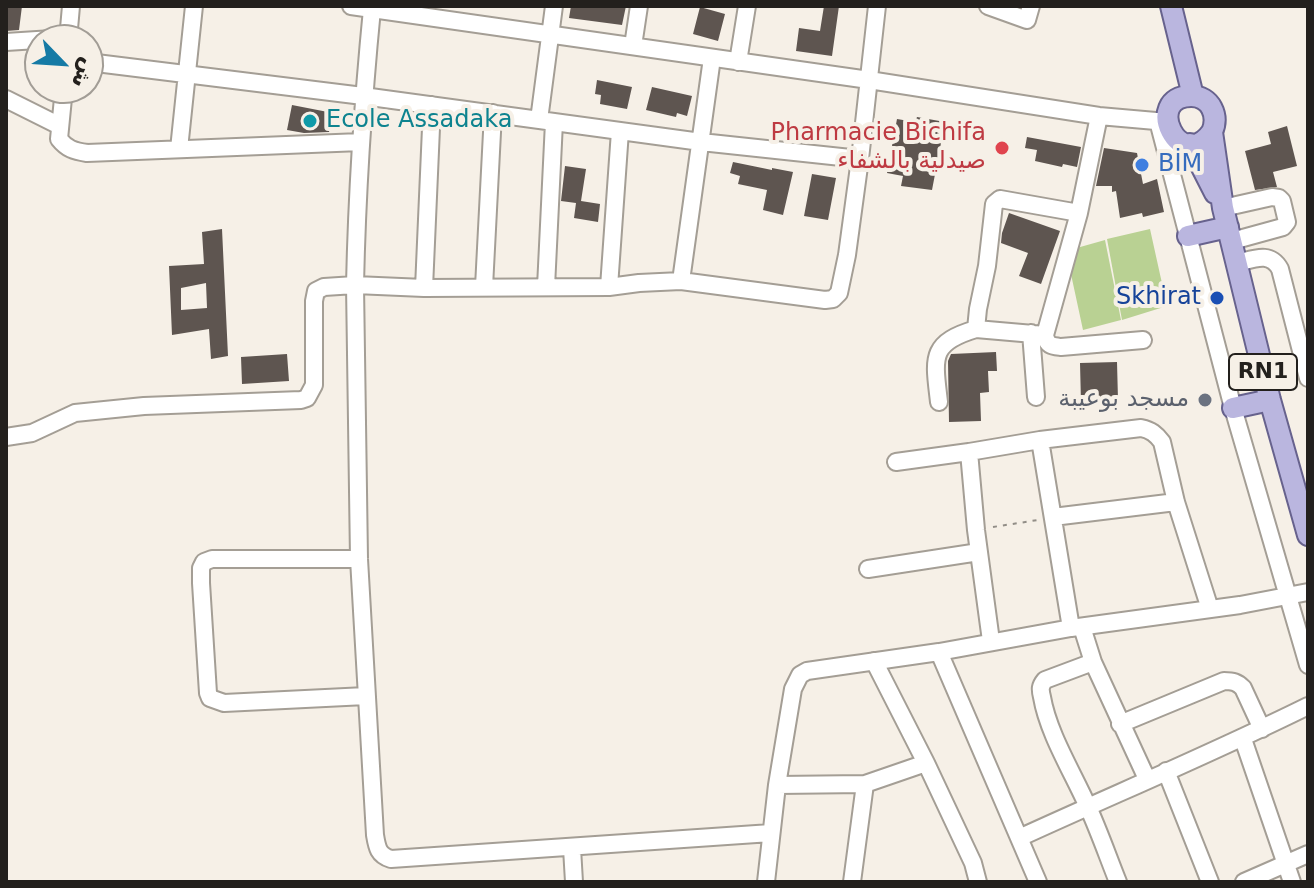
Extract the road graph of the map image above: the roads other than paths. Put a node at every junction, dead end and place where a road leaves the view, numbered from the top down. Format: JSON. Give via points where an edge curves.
{"nodes":[{"id":1,"x":194,"y":6,"type":"edge"},
{"id":2,"x":554,"y":6,"type":"edge"},
{"id":3,"x":639,"y":6,"type":"edge"},
{"id":4,"x":747,"y":6,"type":"edge"},
{"id":5,"x":877,"y":6,"type":"edge"},
{"id":6,"x":988,"y":6,"type":"edge"},
{"id":7,"x":1031,"y":6,"type":"edge"},
{"id":8,"x":359,"y":7,"type":"edge"},
{"id":9,"x":1167,"y":7,"type":"edge"},
{"id":10,"x":550,"y":34,"type":"junction"},
{"id":11,"x":633,"y":46,"type":"junction"},
{"id":12,"x":712,"y":58,"type":"junction"},
{"id":13,"x":738,"y":62,"type":"junction"},
{"id":14,"x":104,"y":64,"type":"edge"},
{"id":15,"x":188,"y":73,"type":"junction"},
{"id":16,"x":869,"y":80,"type":"junction"},
{"id":17,"x":363,"y":96,"type":"junction"},
{"id":18,"x":1193,"y":96,"type":"junction"},
{"id":19,"x":6,"y":99,"type":"edge"},
{"id":20,"x":62,"y":104,"type":"edge"},
{"id":21,"x":432,"y":105,"type":"junction"},
{"id":22,"x":493,"y":113,"type":"junction"},
{"id":23,"x":1099,"y":116,"type":"junction"},
{"id":24,"x":546,"y":121,"type":"junction"},
{"id":25,"x":1162,"y":122,"type":"junction"},
{"id":26,"x":60,"y":126,"type":"junction"},
{"id":27,"x":620,"y":131,"type":"junction"},
{"id":28,"x":1212,"y":132,"type":"junction"},
{"id":29,"x":361,"y":142,"type":"junction"},
{"id":30,"x":701,"y":142,"type":"junction"},
{"id":31,"x":1190,"y":144,"type":"junction"},
{"id":32,"x":179,"y":149,"type":"junction"},
{"id":33,"x":860,"y":159,"type":"junction"},
{"id":34,"x":1079,"y":213,"type":"junction"},
{"id":35,"x":1227,"y":225,"type":"junction"},
{"id":36,"x":1188,"y":236,"type":"junction"},
{"id":37,"x":1237,"y":263,"type":"junction"},
{"id":38,"x":681,"y":281,"type":"junction"},
{"id":39,"x":355,"y":285,"type":"junction"},
{"id":40,"x":484,"y":287,"type":"junction"},
{"id":41,"x":546,"y":287,"type":"junction"},
{"id":42,"x":609,"y":287,"type":"junction"},
{"id":43,"x":424,"y":288,"type":"junction"},
{"id":44,"x":976,"y":329,"type":"junction"},
{"id":45,"x":1038,"y":334,"type":"junction"},
{"id":46,"x":1143,"y":340,"type":"dead end"},
{"id":47,"x":1308,"y":378,"type":"edge"},
{"id":48,"x":1036,"y":397,"type":"dead end"},
{"id":49,"x":1270,"y":400,"type":"junction"},
{"id":50,"x":939,"y":402,"type":"dead end"},
{"id":51,"x":1233,"y":408,"type":"junction"},
{"id":52,"x":6,"y":437,"type":"edge"},
{"id":53,"x":1040,"y":440,"type":"junction"},
{"id":54,"x":969,"y":452,"type":"junction"},
{"id":55,"x":896,"y":462,"type":"dead end"},
{"id":56,"x":1176,"y":502,"type":"junction"},
{"id":57,"x":1053,"y":517,"type":"junction"},
{"id":58,"x":1308,"y":535,"type":"edge"},
{"id":59,"x":979,"y":552,"type":"junction"},
{"id":60,"x":359,"y":559,"type":"junction"},
{"id":61,"x":868,"y":569,"type":"dead end"},
{"id":62,"x":1308,"y":592,"type":"edge"},
{"id":63,"x":1287,"y":596,"type":"junction"},
{"id":64,"x":1210,"y":609,"type":"junction"},
{"id":65,"x":1077,"y":628,"type":"junction"},
{"id":66,"x":991,"y":641,"type":"junction"},
{"id":67,"x":939,"y":652,"type":"junction"},
{"id":68,"x":874,"y":661,"type":"junction"},
{"id":69,"x":1093,"y":662,"type":"junction"},
{"id":70,"x":1308,"y":665,"type":"edge"},
{"id":71,"x":366,"y":696,"type":"junction"},
{"id":72,"x":1308,"y":706,"type":"edge"},
{"id":73,"x":1120,"y":724,"type":"junction"},
{"id":74,"x":1262,"y":729,"type":"junction"},
{"id":75,"x":1243,"y":739,"type":"junction"},
{"id":76,"x":926,"y":763,"type":"junction"},
{"id":77,"x":1166,"y":771,"type":"junction"},
{"id":78,"x":1147,"y":779,"type":"junction"},
{"id":79,"x":865,"y":784,"type":"junction"},
{"id":80,"x":777,"y":785,"type":"junction"},
{"id":81,"x":1088,"y":806,"type":"junction"},
{"id":82,"x":771,"y":833,"type":"junction"},
{"id":83,"x":1019,"y":838,"type":"junction"},
{"id":84,"x":572,"y":848,"type":"junction"},
{"id":85,"x":1308,"y":854,"type":"edge"},
{"id":86,"x":1285,"y":863,"type":"junction"},
{"id":87,"x":574,"y":882,"type":"edge"},
{"id":88,"x":766,"y":882,"type":"edge"},
{"id":89,"x":852,"y":882,"type":"edge"},
{"id":90,"x":978,"y":882,"type":"edge"},
{"id":91,"x":1038,"y":882,"type":"edge"},
{"id":92,"x":1118,"y":882,"type":"edge"},
{"id":93,"x":1210,"y":882,"type":"edge"},
{"id":94,"x":1244,"y":882,"type":"edge"},
{"id":95,"x":1292,"y":882,"type":"edge"}],
"edges":[{"from":1,"to":15,"type":"street"},
{"from":2,"to":10,"type":"street"},
{"from":3,"to":11,"type":"street"},
{"from":4,"to":13,"type":"street"},
{"from":5,"to":16,"type":"street"},
{"from":6,"to":7,"type":"street","via":[[1027,20]]},
{"from":8,"to":10,"type":"street"},
{"from":8,"to":17,"type":"street"},
{"from":9,"to":18,"type":"main road","number":"RN1"},
{"from":10,"to":11,"type":"street"},
{"from":10,"to":24,"type":"street"},
{"from":11,"to":12,"type":"street"},
{"from":12,"to":13,"type":"street"},
{"from":12,"to":30,"type":"street"},
{"from":13,"to":16,"type":"street"},
{"from":14,"to":15,"type":"street"},
{"from":15,"to":17,"type":"street"},
{"from":15,"to":32,"type":"street"},
{"from":16,"to":23,"type":"street"},
{"from":16,"to":33,"type":"street"},
{"from":17,"to":21,"type":"street"},
{"from":17,"to":29,"type":"street"},
{"from":18,"to":25,"type":"main road","via":[[1174,103]]},
{"from":18,"to":28,"type":"main road","number":"RN1","via":[[1214,112]]},
{"from":19,"to":26,"type":"street"},
{"from":20,"to":26,"type":"street"},
{"from":21,"to":22,"type":"street"},
{"from":21,"to":43,"type":"street"},
{"from":22,"to":24,"type":"street"},
{"from":22,"to":40,"type":"street"},
{"from":23,"to":25,"type":"street"},
{"from":23,"to":34,"type":"street"},
{"from":24,"to":27,"type":"street"},
{"from":24,"to":41,"type":"street"},
{"from":25,"to":31,"type":"main road","number":"RN1","via":[[1177,140]]},
{"from":25,"to":36,"type":"street"},
{"from":26,"to":32,"type":"street","via":[[59,139],[74,151]]},
{"from":27,"to":30,"type":"street"},
{"from":27,"to":42,"type":"street"},
{"from":28,"to":31,"type":"main road","via":[[1203,142]]},
{"from":28,"to":35,"type":"main road","number":"RN1"},
{"from":29,"to":32,"type":"street"},
{"from":29,"to":39,"type":"street"},
{"from":30,"to":33,"type":"street"},
{"from":30,"to":38,"type":"street"},
{"from":31,"to":35,"type":"main road","number":"RN1"},
{"from":33,"to":38,"type":"street","via":[[837,297],[825,300]]},
{"from":34,"to":44,"type":"street","via":[[996,201]]},
{"from":34,"to":45,"type":"street"},
{"from":35,"to":36,"type":"main road"},
{"from":35,"to":37,"type":"main road","number":"RN1"},
{"from":36,"to":51,"type":"street"},
{"from":37,"to":47,"type":"street","via":[[1263,257],[1277,263]]},
{"from":37,"to":49,"type":"main road","number":"RN1"},
{"from":38,"to":42,"type":"street"},
{"from":39,"to":43,"type":"street"},
{"from":39,"to":52,"type":"street","via":[[316,291],[314,385],[307,398],[75,413],[32,433]]},
{"from":39,"to":60,"type":"street"},
{"from":40,"to":41,"type":"street"},
{"from":40,"to":43,"type":"street"},
{"from":41,"to":42,"type":"street"},
{"from":44,"to":45,"type":"street"},
{"from":44,"to":50,"type":"street","via":[[955,335],[939,351]]},
{"from":45,"to":46,"type":"street","via":[[1051,346]]},
{"from":45,"to":48,"type":"street"},
{"from":49,"to":51,"type":"main road"},
{"from":49,"to":58,"type":"main road","number":"RN1"},
{"from":51,"to":63,"type":"street"},
{"from":53,"to":54,"type":"street"},
{"from":53,"to":56,"type":"street","via":[[1150,430],[1162,442]]},
{"from":53,"to":57,"type":"street"},
{"from":54,"to":55,"type":"street"},
{"from":54,"to":59,"type":"street"},
{"from":56,"to":57,"type":"street"},
{"from":56,"to":64,"type":"street"},
{"from":57,"to":65,"type":"street"},
{"from":59,"to":61,"type":"street"},
{"from":59,"to":66,"type":"street"},
{"from":60,"to":71,"type":"street"},
{"from":60,"to":71,"type":"street","via":[[212,559],[201,568],[201,583],[210,698],[224,703]]},
{"from":62,"to":63,"type":"street"},
{"from":63,"to":64,"type":"street"},
{"from":63,"to":70,"type":"street"},
{"from":64,"to":65,"type":"street"},
{"from":65,"to":66,"type":"street"},
{"from":65,"to":69,"type":"street"},
{"from":66,"to":67,"type":"street"},
{"from":67,"to":68,"type":"street"},
{"from":67,"to":83,"type":"street"},
{"from":68,"to":76,"type":"street"},
{"from":68,"to":80,"type":"street","via":[[800,675]]},
{"from":69,"to":73,"type":"street"},
{"from":69,"to":81,"type":"street","via":[[1041,684],[1060,750]]},
{"from":71,"to":84,"type":"street","via":[[375,835],[384,856]]},
{"from":72,"to":74,"type":"street"},
{"from":73,"to":74,"type":"street","via":[[1232,681],[1243,688]]},
{"from":73,"to":78,"type":"street"},
{"from":74,"to":75,"type":"street"},
{"from":75,"to":77,"type":"street"},
{"from":75,"to":86,"type":"street"},
{"from":76,"to":79,"type":"street"},
{"from":76,"to":90,"type":"street"},
{"from":77,"to":78,"type":"street"},
{"from":77,"to":93,"type":"street"},
{"from":78,"to":81,"type":"street"},
{"from":79,"to":80,"type":"street"},
{"from":79,"to":89,"type":"street"},
{"from":80,"to":82,"type":"street"},
{"from":81,"to":83,"type":"street"},
{"from":81,"to":92,"type":"street"},
{"from":82,"to":84,"type":"street"},
{"from":82,"to":88,"type":"street"},
{"from":83,"to":91,"type":"street"},
{"from":84,"to":87,"type":"street"},
{"from":85,"to":86,"type":"street"},
{"from":86,"to":94,"type":"street"},
{"from":86,"to":95,"type":"street"}]}
